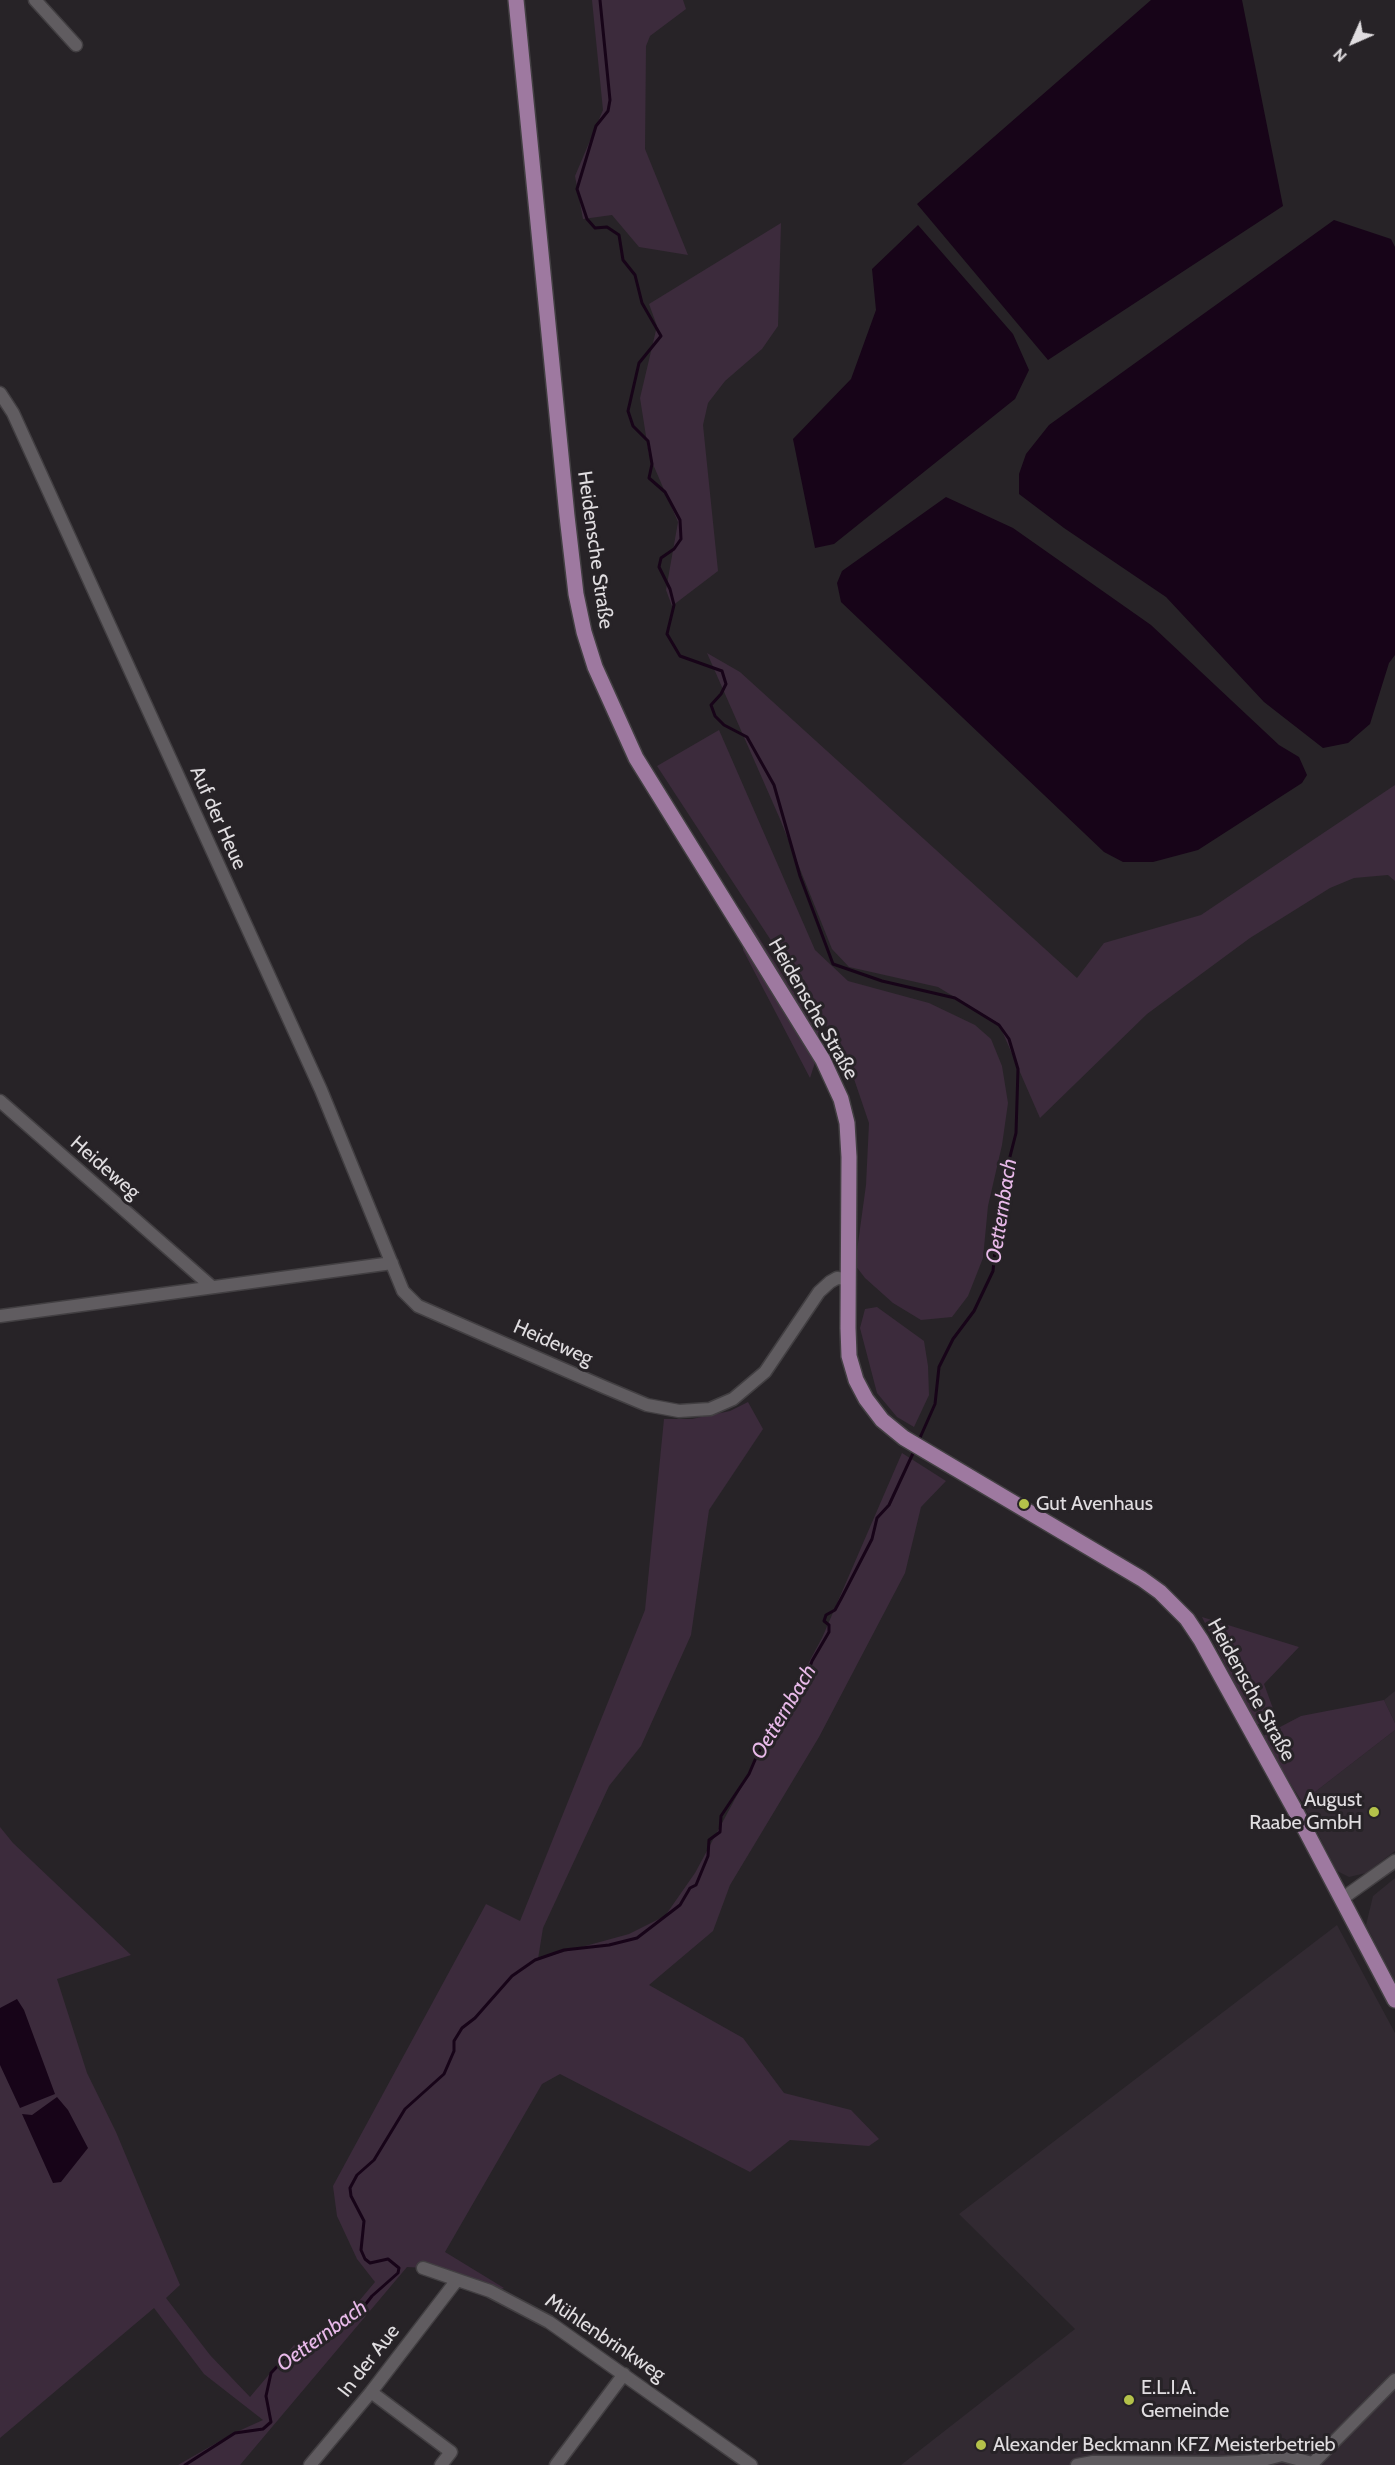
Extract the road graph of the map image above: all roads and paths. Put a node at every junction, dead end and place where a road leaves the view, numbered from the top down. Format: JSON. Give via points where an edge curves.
{"nodes":[{"id":1,"x":35,"y":0,"type":"edge"},
{"id":2,"x":516,"y":0,"type":"edge"},
{"id":3,"x":76,"y":45,"type":"dead end"},
{"id":4,"x":0,"y":393,"type":"edge"},
{"id":5,"x":0,"y":1101,"type":"edge"},
{"id":6,"x":392,"y":1263,"type":"junction"},
{"id":7,"x":848,"y":1279,"type":"junction"},
{"id":8,"x":212,"y":1287,"type":"junction"},
{"id":9,"x":0,"y":1316,"type":"edge"},
{"id":10,"x":1395,"y":1861,"type":"edge"},
{"id":11,"x":1342,"y":1899,"type":"junction"},
{"id":12,"x":1395,"y":2000,"type":"edge"},
{"id":13,"x":423,"y":2268,"type":"dead end"},
{"id":14,"x":457,"y":2280,"type":"junction"},
{"id":15,"x":624,"y":2374,"type":"junction"},
{"id":16,"x":1395,"y":2380,"type":"edge"},
{"id":17,"x":371,"y":2392,"type":"junction"},
{"id":18,"x":1312,"y":2464,"type":"edge"},
{"id":19,"x":310,"y":2465,"type":"edge"},
{"id":20,"x":441,"y":2465,"type":"edge"},
{"id":21,"x":556,"y":2465,"type":"edge"},
{"id":22,"x":751,"y":2465,"type":"edge"},
{"id":23,"x":1077,"y":2465,"type":"edge"}],
"edges":[{"from":1,"to":3,"type":"street"},
{"from":2,"to":7,"type":"main road","name":"Heidensche Straße","via":[[567,516],[584,632],[602,684],[636,758],[832,1076],[847,1123]]},
{"from":4,"to":6,"type":"street","name":"Auf der Heue","via":[[17,422],[321,1090]]},
{"from":5,"to":8,"type":"street","name":"Heideweg"},
{"from":6,"to":7,"type":"street","name":"Heideweg","via":[[402,1291],[418,1305],[647,1405],[679,1411],[710,1409],[733,1399],[765,1372],[819,1292],[837,1278]]},
{"from":6,"to":8,"type":"street"},
{"from":7,"to":11,"type":"main road","name":"Heidensche Straße","via":[[849,1356],[866,1400],[904,1438],[1142,1579],[1173,1604],[1202,1640]]},
{"from":8,"to":9,"type":"street"},
{"from":10,"to":11,"type":"street"},
{"from":11,"to":12,"type":"main road","name":"Heidensche Straße"},
{"from":13,"to":14,"type":"street","name":"Mühlenbrinkweg"},
{"from":14,"to":15,"type":"street","name":"Mühlenbrinkweg","via":[[521,2305]]},
{"from":14,"to":17,"type":"street","name":"In der Aue"},
{"from":15,"to":21,"type":"street"},
{"from":15,"to":22,"type":"street","name":"Mühlenbrinkweg"},
{"from":16,"to":18,"type":"street"},
{"from":17,"to":19,"type":"street","name":"In der Aue"},
{"from":17,"to":20,"type":"street","via":[[451,2452]]},
{"from":18,"to":23,"type":"street","via":[[1282,2455],[1259,2461]]}]}
